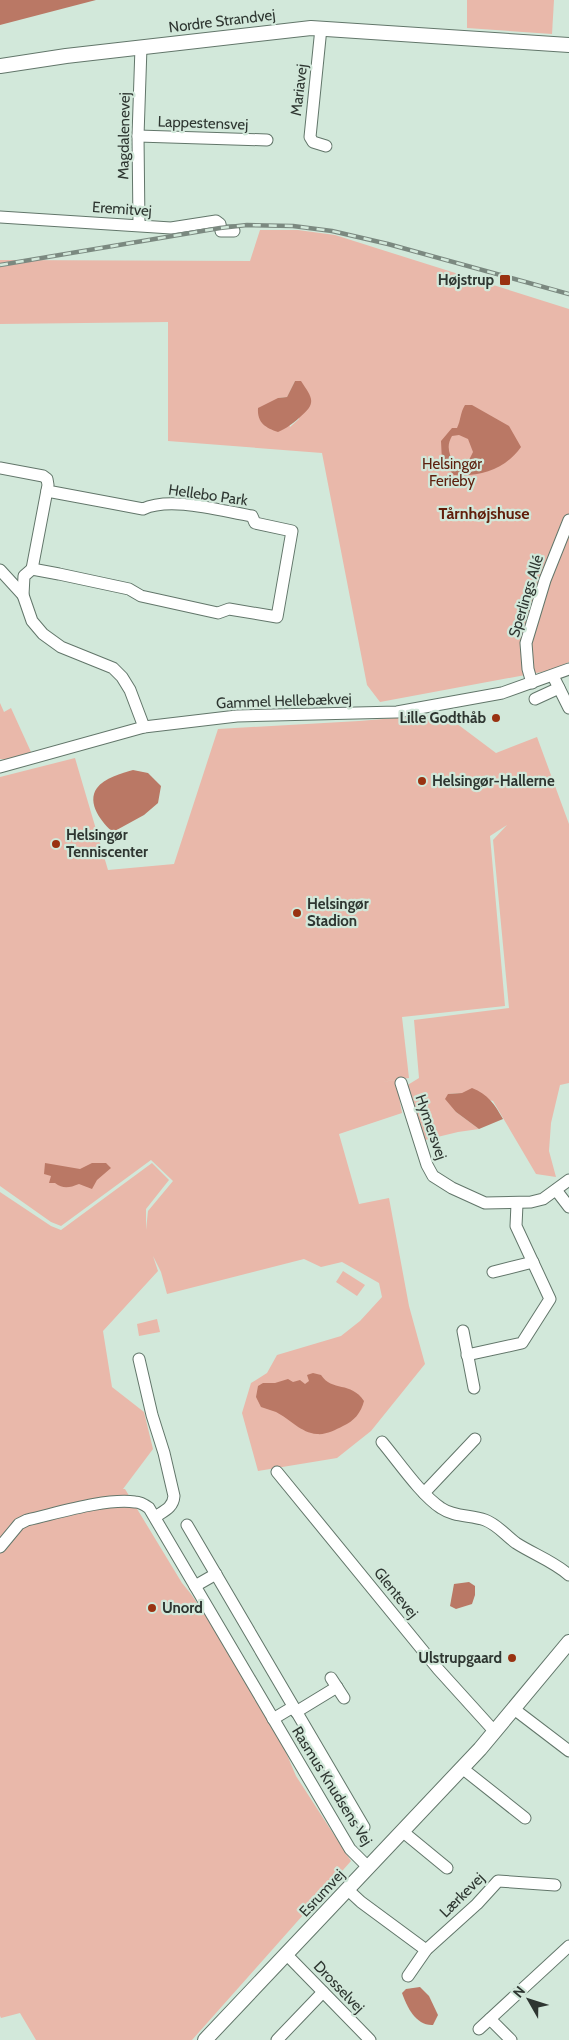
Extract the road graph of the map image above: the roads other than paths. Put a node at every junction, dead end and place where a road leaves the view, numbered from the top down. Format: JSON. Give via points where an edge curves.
{"nodes":[{"id":1,"x":321,"y":28,"type":"junction"},
{"id":2,"x":569,"y":45,"type":"edge"},
{"id":3,"x":140,"y":47,"type":"junction"},
{"id":4,"x":0,"y":66,"type":"edge"},
{"id":5,"x":138,"y":136,"type":"junction"},
{"id":6,"x":267,"y":140,"type":"dead end"},
{"id":7,"x":326,"y":146,"type":"dead end"},
{"id":8,"x":0,"y":217,"type":"edge"},
{"id":9,"x":139,"y":225,"type":"junction"},
{"id":10,"x":234,"y":231,"type":"dead end"},
{"id":11,"x":0,"y":468,"type":"edge"},
{"id":12,"x":47,"y":491,"type":"junction"},
{"id":13,"x":569,"y":520,"type":"edge"},
{"id":14,"x":32,"y":569,"type":"junction"},
{"id":15,"x":0,"y":570,"type":"edge"},
{"id":16,"x":22,"y":595,"type":"junction"},
{"id":17,"x":569,"y":669,"type":"edge"},
{"id":18,"x":554,"y":676,"type":"junction"},
{"id":19,"x":532,"y":683,"type":"junction"},
{"id":20,"x":563,"y":690,"type":"edge"},
{"id":21,"x":536,"y":699,"type":"dead end"},
{"id":22,"x":569,"y":708,"type":"edge"},
{"id":23,"x":144,"y":727,"type":"junction"},
{"id":24,"x":0,"y":767,"type":"edge"},
{"id":25,"x":401,"y":1083,"type":"dead end"},
{"id":26,"x":569,"y":1180,"type":"edge"},
{"id":27,"x":556,"y":1190,"type":"junction"},
{"id":28,"x":516,"y":1204,"type":"junction"},
{"id":29,"x":569,"y":1207,"type":"edge"},
{"id":30,"x":533,"y":1262,"type":"junction"},
{"id":31,"x":493,"y":1272,"type":"dead end"},
{"id":32,"x":463,"y":1331,"type":"dead end"},
{"id":33,"x":468,"y":1355,"type":"junction"},
{"id":34,"x":139,"y":1359,"type":"dead end"},
{"id":35,"x":474,"y":1388,"type":"dead end"},
{"id":36,"x":475,"y":1439,"type":"dead end"},
{"id":37,"x":382,"y":1442,"type":"dead end"},
{"id":38,"x":277,"y":1472,"type":"dead end"},
{"id":39,"x":424,"y":1492,"type":"junction"},
{"id":40,"x":155,"y":1517,"type":"junction"},
{"id":41,"x":187,"y":1525,"type":"dead end"},
{"id":42,"x":0,"y":1547,"type":"edge"},
{"id":43,"x":216,"y":1574,"type":"junction"},
{"id":44,"x":569,"y":1575,"type":"edge"},
{"id":45,"x":195,"y":1586,"type":"junction"},
{"id":46,"x":569,"y":1642,"type":"edge"},
{"id":47,"x":344,"y":1698,"type":"dead end"},
{"id":48,"x":295,"y":1709,"type":"junction"},
{"id":49,"x":514,"y":1709,"type":"junction"},
{"id":50,"x":273,"y":1719,"type":"junction"},
{"id":51,"x":495,"y":1732,"type":"junction"},
{"id":52,"x":569,"y":1751,"type":"edge"},
{"id":53,"x":462,"y":1768,"type":"junction"},
{"id":54,"x":525,"y":1818,"type":"dead end"},
{"id":55,"x":364,"y":1827,"type":"dead end"},
{"id":56,"x":402,"y":1831,"type":"junction"},
{"id":57,"x":368,"y":1867,"type":"junction"},
{"id":58,"x":447,"y":1868,"type":"dead end"},
{"id":59,"x":555,"y":1885,"type":"dead end"},
{"id":60,"x":347,"y":1889,"type":"junction"},
{"id":61,"x":569,"y":1946,"type":"edge"},
{"id":62,"x":426,"y":1950,"type":"junction"},
{"id":63,"x":286,"y":1954,"type":"junction"},
{"id":64,"x":408,"y":1976,"type":"dead end"},
{"id":65,"x":323,"y":1992,"type":"junction"},
{"id":66,"x":490,"y":2019,"type":"junction"},
{"id":67,"x":479,"y":2029,"type":"dead end"},
{"id":68,"x":205,"y":2040,"type":"edge"},
{"id":69,"x":277,"y":2040,"type":"edge"},
{"id":70,"x":370,"y":2040,"type":"edge"},
{"id":71,"x":511,"y":2040,"type":"edge"}],
"edges":[{"from":1,"to":2,"type":"main road","name":"Nordre Strandvej"},
{"from":1,"to":3,"type":"main road","name":"Nordre Strandvej"},
{"from":1,"to":7,"type":"street","name":"Mariavej","via":[[310,137],[313,142]]},
{"from":3,"to":4,"type":"main road","name":"Nordre Strandvej"},
{"from":3,"to":5,"type":"street","name":"Magdalenevej"},
{"from":5,"to":6,"type":"street","name":"Lappestensvej"},
{"from":5,"to":9,"type":"street","name":"Magdalenevej"},
{"from":8,"to":9,"type":"street","name":"Eremitvej"},
{"from":9,"to":10,"type":"street","name":"Eremitvej","via":[[172,228],[216,222],[220,224],[221,231]]},
{"from":11,"to":12,"type":"street","via":[[43,476],[47,479]]},
{"from":12,"to":14,"type":"street"},
{"from":12,"to":14,"type":"street","name":"Hellebo Park","via":[[143,509],[169,502],[252,516],[254,523],[292,531],[277,617],[228,609],[218,613],[141,596],[129,589]]},
{"from":13,"to":19,"type":"street","name":"Sperlings Allé","via":[[545,580],[526,644]]},
{"from":14,"to":16,"type":"street","via":[[24,576]]},
{"from":15,"to":16,"type":"street"},
{"from":16,"to":23,"type":"street","via":[[32,621],[43,634],[60,647],[113,668],[122,677]]},
{"from":17,"to":18,"type":"street","name":"Gammel Hellebækvej"},
{"from":18,"to":19,"type":"street","name":"Gammel Hellebækvej"},
{"from":18,"to":20,"type":"street"},
{"from":19,"to":23,"type":"street","name":"Gammel Hellebækvej","via":[[502,693],[397,712],[237,716]]},
{"from":20,"to":21,"type":"street"},
{"from":20,"to":22,"type":"street"},
{"from":23,"to":24,"type":"street","name":"Gammel Hellebækvej"},
{"from":25,"to":28,"type":"street","name":"Hymersvej","via":[[433,1176],[486,1203]]},
{"from":26,"to":27,"type":"street","name":"Hymersvej"},
{"from":27,"to":28,"type":"street","name":"Hymersvej","via":[[543,1199]]},
{"from":27,"to":29,"type":"street"},
{"from":28,"to":30,"type":"street","via":[[516,1226]]},
{"from":30,"to":31,"type":"street"},
{"from":30,"to":33,"type":"street","via":[[550,1299],[522,1343]]},
{"from":32,"to":33,"type":"street"},
{"from":33,"to":35,"type":"street"},
{"from":34,"to":40,"type":"street","via":[[174,1496],[170,1508]]},
{"from":36,"to":39,"type":"street"},
{"from":37,"to":39,"type":"street"},
{"from":38,"to":51,"type":"street","name":"Glentevej","via":[[438,1668]]},
{"from":39,"to":44,"type":"street","via":[[441,1508],[452,1513],[495,1524],[516,1542]]},
{"from":40,"to":42,"type":"street","name":"Rasmus Knudsens Vej","via":[[143,1504],[104,1503],[27,1520],[19,1524]]},
{"from":40,"to":45,"type":"street","name":"Rasmus Knudsens Vej"},
{"from":41,"to":43,"type":"street","name":"Rasmus Knudsens Vej"},
{"from":43,"to":45,"type":"street"},
{"from":43,"to":48,"type":"street","name":"Rasmus Knudsens Vej"},
{"from":45,"to":50,"type":"street","name":"Rasmus Knudsens Vej"},
{"from":46,"to":49,"type":"main road","name":"Esrumvej"},
{"from":47,"to":48,"type":"street","name":"Rasmus Knudsens Vej","via":[[334,1683]]},
{"from":48,"to":50,"type":"street","name":"Rasmus Knudsens Vej"},
{"from":48,"to":55,"type":"street","name":"Rasmus Knudsens Vej"},
{"from":49,"to":51,"type":"main road","name":"Esrumvej"},
{"from":49,"to":52,"type":"street"},
{"from":50,"to":57,"type":"street","name":"Rasmus Knudsens Vej","via":[[350,1849]]},
{"from":51,"to":53,"type":"main road","name":"Esrumvej"},
{"from":53,"to":54,"type":"street"},
{"from":53,"to":56,"type":"main road","name":"Esrumvej"},
{"from":56,"to":57,"type":"main road","name":"Esrumvej"},
{"from":56,"to":58,"type":"street"},
{"from":57,"to":60,"type":"main road","name":"Esrumvej"},
{"from":59,"to":62,"type":"street","name":"Lærkevej","via":[[498,1881]]},
{"from":60,"to":62,"type":"street"},
{"from":60,"to":63,"type":"main road","name":"Esrumvej"},
{"from":61,"to":66,"type":"street"},
{"from":62,"to":64,"type":"street","name":"Lærkevej"},
{"from":63,"to":65,"type":"street","name":"Drosselvej"},
{"from":63,"to":68,"type":"main road","name":"Esrumvej"},
{"from":65,"to":69,"type":"street"},
{"from":65,"to":70,"type":"street","name":"Drosselvej"},
{"from":66,"to":67,"type":"street"},
{"from":66,"to":71,"type":"street"}]}
